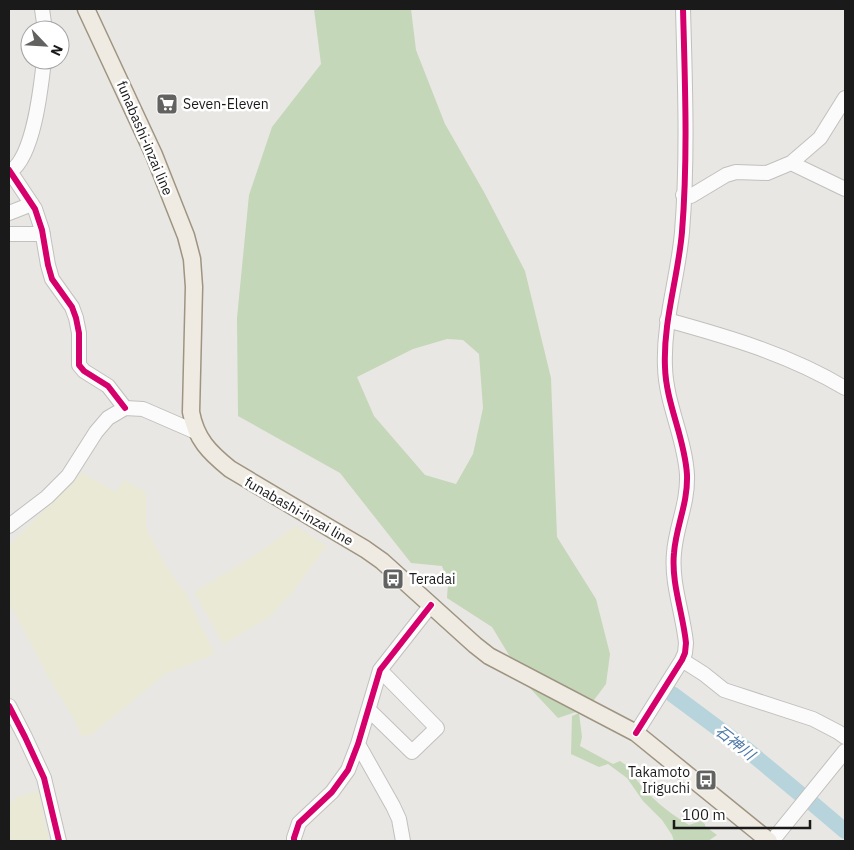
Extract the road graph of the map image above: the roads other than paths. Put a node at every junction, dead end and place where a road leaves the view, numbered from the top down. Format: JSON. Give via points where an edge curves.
{"nodes":[{"id":1,"x":86,"y":9,"type":"edge"},
{"id":2,"x":683,"y":9,"type":"edge"},
{"id":3,"x":43,"y":70,"type":"edge"},
{"id":4,"x":845,"y":98,"type":"edge"},
{"id":5,"x":791,"y":163,"type":"junction"},
{"id":6,"x":10,"y":171,"type":"edge"},
{"id":7,"x":845,"y":189,"type":"edge"},
{"id":8,"x":683,"y":195,"type":"junction"},
{"id":9,"x":32,"y":204,"type":"junction"},
{"id":10,"x":9,"y":212,"type":"edge"},
{"id":11,"x":9,"y":234,"type":"edge"},
{"id":12,"x":43,"y":234,"type":"junction"},
{"id":13,"x":667,"y":320,"type":"junction"},
{"id":14,"x":845,"y":388,"type":"edge"},
{"id":15,"x":125,"y":408,"type":"junction"},
{"id":16,"x":196,"y":432,"type":"junction"},
{"id":17,"x":9,"y":526,"type":"edge"},
{"id":18,"x":430,"y":605,"type":"junction"},
{"id":19,"x":682,"y":660,"type":"junction"},
{"id":20,"x":380,"y":670,"type":"junction"},
{"id":21,"x":9,"y":706,"type":"edge"},
{"id":22,"x":369,"y":710,"type":"junction"},
{"id":23,"x":636,"y":733,"type":"junction"},
{"id":24,"x":845,"y":737,"type":"edge"},
{"id":25,"x":358,"y":744,"type":"junction"},
{"id":26,"x":845,"y":751,"type":"edge"},
{"id":27,"x":59,"y":841,"type":"edge"},
{"id":28,"x":294,"y":841,"type":"edge"},
{"id":29,"x":403,"y":841,"type":"edge"},
{"id":30,"x":770,"y":841,"type":"edge"}],
"edges":[{"from":1,"to":16,"type":"main road","name":"funabashi-inzai line","via":[[154,155],[192,259],[191,412]]},
{"from":2,"to":8,"type":"street","via":[[686,116]]},
{"from":3,"to":6,"type":"street","via":[[34,125],[25,152]]},
{"from":4,"to":5,"type":"street","via":[[820,138]]},
{"from":5,"to":7,"type":"street"},
{"from":5,"to":8,"type":"street","via":[[767,174],[736,172],[692,196]]},
{"from":6,"to":9,"type":"street"},
{"from":8,"to":13,"type":"street","via":[[682,232]]},
{"from":9,"to":10,"type":"street"},
{"from":9,"to":12,"type":"street"},
{"from":11,"to":12,"type":"street"},
{"from":12,"to":15,"type":"street","via":[[52,279],[76,318],[79,365],[108,386]]},
{"from":13,"to":14,"type":"street","via":[[775,353]]},
{"from":13,"to":19,"type":"street","via":[[665,369],[687,473],[673,567],[686,643]]},
{"from":15,"to":16,"type":"street","via":[[142,409]]},
{"from":15,"to":17,"type":"street","via":[[108,418],[96,432],[68,476]]},
{"from":16,"to":18,"type":"main road","name":"funabashi-inzai line","via":[[215,457],[230,469],[365,549],[396,572]]},
{"from":18,"to":20,"type":"street"},
{"from":18,"to":23,"type":"main road","name":"funabashi-inzai line","via":[[489,656]]},
{"from":19,"to":23,"type":"street"},
{"from":19,"to":24,"type":"street","via":[[724,690],[813,719]]},
{"from":20,"to":22,"type":"street"},
{"from":20,"to":22,"type":"street","via":[[437,728],[412,752]]},
{"from":21,"to":27,"type":"street","via":[[44,778]]},
{"from":22,"to":25,"type":"street"},
{"from":23,"to":30,"type":"main road","name":"funabashi-inzai line"},
{"from":25,"to":28,"type":"street","via":[[348,770],[332,792],[299,823]]},
{"from":25,"to":29,"type":"street","via":[[399,818]]},
{"from":26,"to":30,"type":"street"}]}
